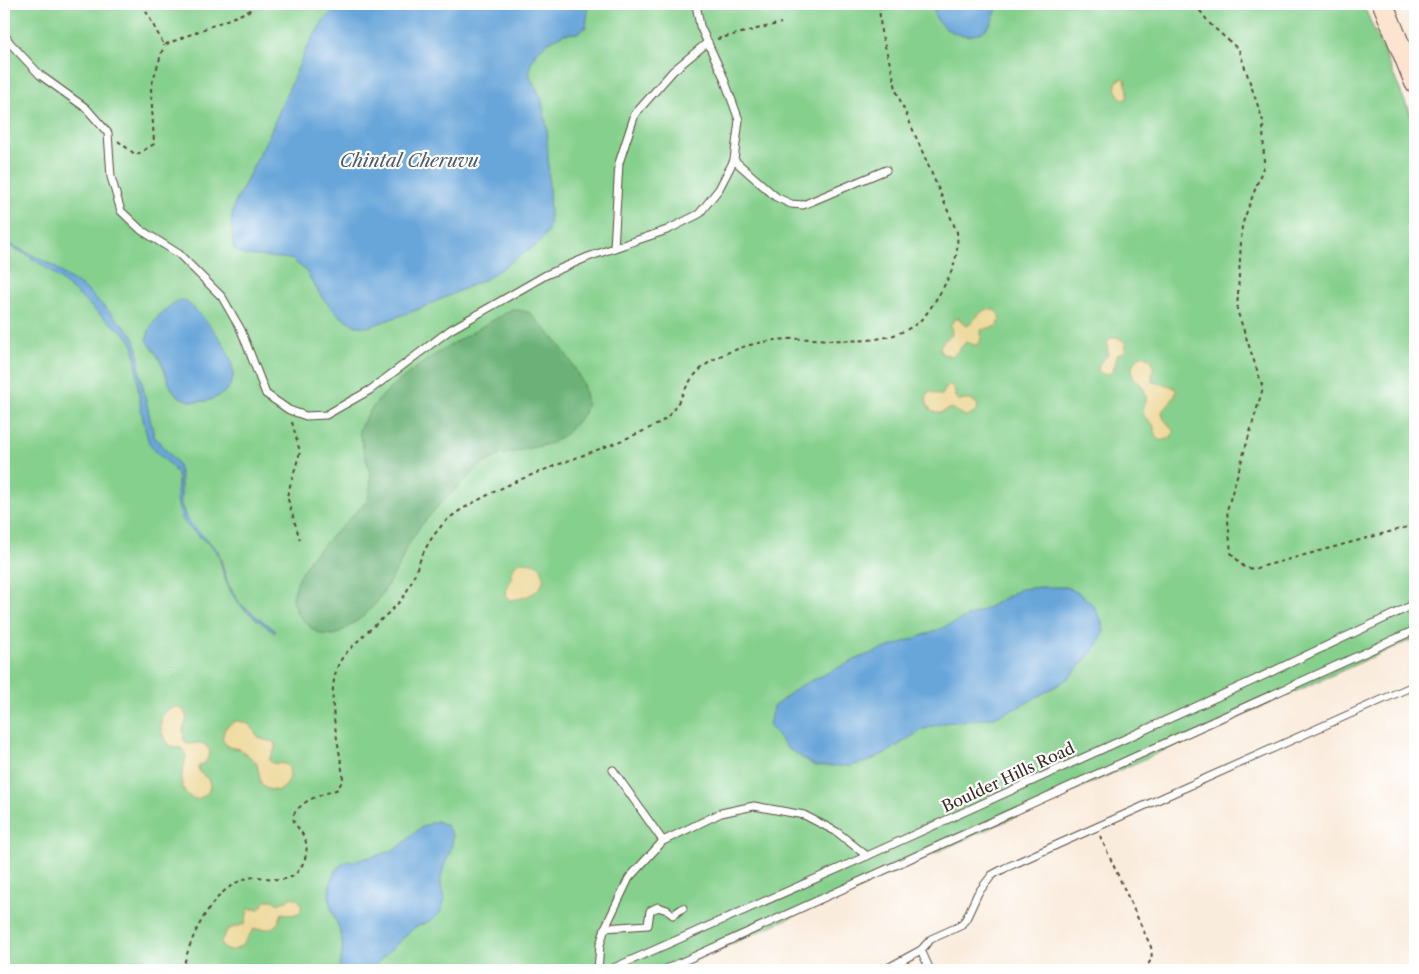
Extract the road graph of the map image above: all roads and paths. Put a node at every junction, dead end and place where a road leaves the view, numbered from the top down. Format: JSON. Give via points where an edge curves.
{"nodes":[{"id":1,"x":142,"y":4,"type":"edge"},
{"id":2,"x":255,"y":4,"type":"edge"},
{"id":3,"x":696,"y":4,"type":"edge"},
{"id":4,"x":879,"y":4,"type":"edge"},
{"id":5,"x":1195,"y":4,"type":"edge"},
{"id":6,"x":1383,"y":4,"type":"edge"},
{"id":7,"x":781,"y":23,"type":"dead end"},
{"id":8,"x":4,"y":34,"type":"edge"},
{"id":9,"x":708,"y":42,"type":"junction"},
{"id":10,"x":164,"y":45,"type":"junction"},
{"id":11,"x":1415,"y":83,"type":"edge"},
{"id":12,"x":108,"y":133,"type":"junction"},
{"id":13,"x":734,"y":160,"type":"junction"},
{"id":14,"x":886,"y":170,"type":"dead end"},
{"id":15,"x":614,"y":248,"type":"junction"},
{"id":16,"x":289,"y":410,"type":"junction"},
{"id":17,"x":1415,"y":524,"type":"edge"},
{"id":18,"x":300,"y":540,"type":"dead end"},
{"id":19,"x":1415,"y":604,"type":"edge"},
{"id":20,"x":1415,"y":630,"type":"edge"},
{"id":21,"x":1415,"y":685,"type":"edge"},
{"id":22,"x":613,"y":770,"type":"dead end"},
{"id":23,"x":1096,"y":827,"type":"junction"},
{"id":24,"x":663,"y":841,"type":"junction"},
{"id":25,"x":867,"y":856,"type":"junction"},
{"id":26,"x":683,"y":908,"type":"dead end"},
{"id":27,"x":605,"y":928,"type":"junction"},
{"id":28,"x":921,"y":950,"type":"junction"},
{"id":29,"x":183,"y":970,"type":"edge"},
{"id":30,"x":598,"y":970,"type":"edge"},
{"id":31,"x":610,"y":970,"type":"edge"},
{"id":32,"x":664,"y":970,"type":"edge"},
{"id":33,"x":884,"y":970,"type":"edge"},
{"id":34,"x":930,"y":970,"type":"edge"},
{"id":35,"x":1141,"y":970,"type":"edge"}],
"edges":[{"from":1,"to":10,"type":"path"},
{"from":2,"to":10,"type":"path","via":[[249,11]]},
{"from":3,"to":9,"type":"lane","via":[[700,26]]},
{"from":4,"to":29,"type":"path","via":[[881,32],[897,93],[957,232],[958,250],[952,269],[931,307],[915,325],[876,340],[777,340],[736,349],[717,357],[688,383],[670,416],[657,424],[515,481],[464,508],[447,521],[431,538],[401,600],[339,662],[333,702],[343,779],[338,790],[308,801],[294,817],[295,826],[306,842],[306,858],[299,870],[286,880],[254,877],[238,881],[226,889],[211,904],[186,956]]},
{"from":5,"to":17,"type":"path","via":[[1210,24],[1239,50],[1264,122],[1264,165],[1242,225],[1237,310],[1263,388],[1227,510],[1231,554],[1244,566],[1253,569]]},
{"from":6,"to":11,"type":"main road"},
{"from":7,"to":9,"type":"path"},
{"from":8,"to":12,"type":"lane","via":[[40,75],[86,108]]},
{"from":9,"to":13,"type":"lane","via":[[738,120]]},
{"from":9,"to":15,"type":"lane","via":[[674,71],[635,114],[620,163]]},
{"from":10,"to":12,"type":"path","via":[[151,87],[154,144],[136,155]]},
{"from":12,"to":16,"type":"lane","via":[[111,176],[121,211],[141,230],[179,254],[222,297],[241,330],[266,394]]},
{"from":13,"to":14,"type":"lane","via":[[776,198],[791,204],[804,204]]},
{"from":13,"to":15,"type":"lane","via":[[719,189],[699,214],[667,230]]},
{"from":15,"to":16,"type":"lane","via":[[546,275],[450,330],[370,390],[326,415],[306,416]]},
{"from":16,"to":18,"type":"path","via":[[300,452],[287,496]]},
{"from":19,"to":25,"type":"lane","name":"Boulder Hills Road"},
{"from":20,"to":32,"type":"lane","name":"Boulder Hills Road"},
{"from":21,"to":23,"type":"lane"},
{"from":22,"to":24,"type":"lane"},
{"from":23,"to":28,"type":"lane","via":[[992,875],[960,926],[931,938]]},
{"from":23,"to":35,"type":"path","via":[[1151,947],[1149,966]]},
{"from":24,"to":25,"type":"lane","via":[[722,812],[754,806],[804,814],[837,832]]},
{"from":24,"to":27,"type":"lane","via":[[629,878]]},
{"from":25,"to":31,"type":"lane","name":"Boulder Hills Road"},
{"from":26,"to":27,"type":"lane","via":[[673,915],[658,907],[650,911],[648,925]]},
{"from":27,"to":30,"type":"lane"},
{"from":28,"to":33,"type":"lane"},
{"from":28,"to":34,"type":"lane"}]}
